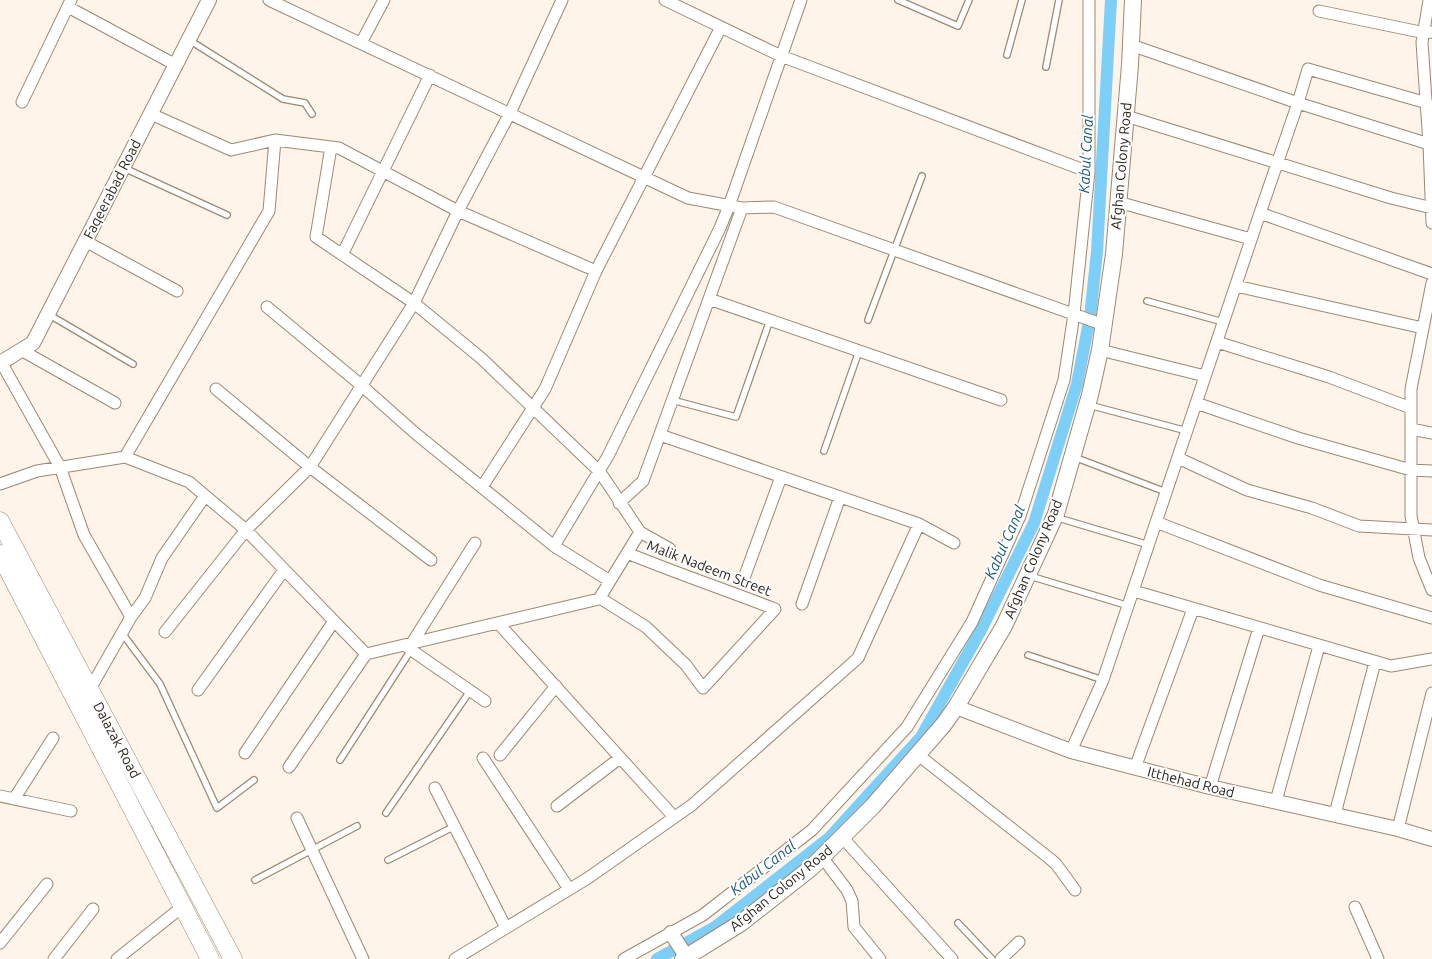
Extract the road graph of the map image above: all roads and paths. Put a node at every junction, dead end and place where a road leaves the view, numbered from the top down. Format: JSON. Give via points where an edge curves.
{"nodes":[{"id":1,"x":209,"y":0,"type":"edge"},
{"id":2,"x":269,"y":0,"type":"edge"},
{"id":3,"x":384,"y":0,"type":"edge"},
{"id":4,"x":562,"y":0,"type":"edge"},
{"id":5,"x":664,"y":0,"type":"edge"},
{"id":6,"x":801,"y":0,"type":"edge"},
{"id":7,"x":898,"y":0,"type":"edge"},
{"id":8,"x":969,"y":0,"type":"edge"},
{"id":9,"x":1022,"y":0,"type":"edge"},
{"id":10,"x":1059,"y":0,"type":"edge"},
{"id":11,"x":1089,"y":0,"type":"edge"},
{"id":12,"x":1133,"y":0,"type":"edge"},
{"id":13,"x":1430,"y":0,"type":"edge"},
{"id":14,"x":70,"y":3,"type":"edge"},
{"id":15,"x":1319,"y":11,"type":"dead end"},
{"id":16,"x":721,"y":27,"type":"junction"},
{"id":17,"x":1428,"y":32,"type":"edge"},
{"id":18,"x":188,"y":40,"type":"junction"},
{"id":19,"x":361,"y":43,"type":"junction"},
{"id":20,"x":1131,"y":45,"type":"junction"},
{"id":21,"x":1007,"y":55,"type":"dead end"},
{"id":22,"x":781,"y":56,"type":"junction"},
{"id":23,"x":176,"y":65,"type":"junction"},
{"id":24,"x":1046,"y":67,"type":"dead end"},
{"id":25,"x":430,"y":75,"type":"junction"},
{"id":26,"x":1428,"y":97,"type":"edge"},
{"id":27,"x":22,"y":102,"type":"dead end"},
{"id":28,"x":1298,"y":104,"type":"junction"},
{"id":29,"x":510,"y":113,"type":"junction"},
{"id":30,"x":150,"y":114,"type":"junction"},
{"id":31,"x":312,"y":114,"type":"dead end"},
{"id":32,"x":1126,"y":116,"type":"junction"},
{"id":33,"x":276,"y":140,"type":"junction"},
{"id":34,"x":1430,"y":144,"type":"junction"},
{"id":35,"x":331,"y":147,"type":"junction"},
{"id":36,"x":1278,"y":163,"type":"junction"},
{"id":37,"x":123,"y":168,"type":"junction"},
{"id":38,"x":382,"y":171,"type":"junction"},
{"id":39,"x":1090,"y":172,"type":"junction"},
{"id":40,"x":922,"y":176,"type":"dead end"},
{"id":41,"x":644,"y":177,"type":"junction"},
{"id":42,"x":1118,"y":202,"type":"junction"},
{"id":43,"x":729,"y":206,"type":"junction"},
{"id":44,"x":742,"y":208,"type":"junction"},
{"id":45,"x":1432,"y":208,"type":"edge"},
{"id":46,"x":458,"y":211,"type":"junction"},
{"id":47,"x":1260,"y":213,"type":"junction"},
{"id":48,"x":227,"y":215,"type":"dead end"},
{"id":49,"x":1432,"y":223,"type":"edge"},
{"id":50,"x":1251,"y":239,"type":"junction"},
{"id":51,"x":85,"y":241,"type":"junction"},
{"id":52,"x":894,"y":250,"type":"junction"},
{"id":53,"x":342,"y":255,"type":"junction"},
{"id":54,"x":596,"y":271,"type":"junction"},
{"id":55,"x":1432,"y":274,"type":"edge"},
{"id":56,"x":1432,"y":283,"type":"edge"},
{"id":57,"x":1236,"y":286,"type":"junction"},
{"id":58,"x":177,"y":291,"type":"dead end"},
{"id":59,"x":709,"y":299,"type":"junction"},
{"id":60,"x":1147,"y":301,"type":"dead end"},
{"id":61,"x":414,"y":302,"type":"junction"},
{"id":62,"x":266,"y":307,"type":"dead end"},
{"id":63,"x":48,"y":314,"type":"junction"},
{"id":64,"x":1076,"y":315,"type":"junction"},
{"id":65,"x":770,"y":320,"type":"junction"},
{"id":66,"x":868,"y":320,"type":"dead end"},
{"id":67,"x":1224,"y":322,"type":"junction"},
{"id":68,"x":1102,"y":324,"type":"junction"},
{"id":69,"x":1423,"y":328,"type":"junction"},
{"id":70,"x":1217,"y":342,"type":"junction"},
{"id":71,"x":21,"y":350,"type":"junction"},
{"id":72,"x":1100,"y":350,"type":"junction"},
{"id":73,"x":859,"y":351,"type":"junction"},
{"id":74,"x":0,"y":362,"type":"edge"},
{"id":75,"x":133,"y":364,"type":"dead end"},
{"id":76,"x":1205,"y":376,"type":"junction"},
{"id":77,"x":361,"y":385,"type":"junction"},
{"id":78,"x":216,"y":389,"type":"dead end"},
{"id":79,"x":672,"y":400,"type":"junction"},
{"id":80,"x":1001,"y":400,"type":"dead end"},
{"id":81,"x":115,"y":403,"type":"dead end"},
{"id":82,"x":1196,"y":403,"type":"junction"},
{"id":83,"x":1087,"y":404,"type":"junction"},
{"id":84,"x":533,"y":408,"type":"junction"},
{"id":85,"x":1411,"y":408,"type":"junction"},
{"id":86,"x":1411,"y":429,"type":"junction"},
{"id":87,"x":1187,"y":431,"type":"junction"},
{"id":88,"x":1432,"y":433,"type":"edge"},
{"id":89,"x":660,"y":435,"type":"junction"},
{"id":90,"x":824,"y":451,"type":"dead end"},
{"id":91,"x":1072,"y":456,"type":"junction"},
{"id":92,"x":125,"y":457,"type":"junction"},
{"id":93,"x":1178,"y":458,"type":"junction"},
{"id":94,"x":60,"y":467,"type":"junction"},
{"id":95,"x":310,"y":467,"type":"junction"},
{"id":96,"x":1411,"y":470,"type":"junction"},
{"id":97,"x":1432,"y":471,"type":"edge"},
{"id":98,"x":600,"y":472,"type":"junction"},
{"id":99,"x":781,"y":477,"type":"junction"},
{"id":100,"x":0,"y":484,"type":"edge"},
{"id":101,"x":482,"y":487,"type":"junction"},
{"id":102,"x":1166,"y":492,"type":"junction"},
{"id":103,"x":205,"y":496,"type":"junction"},
{"id":104,"x":840,"y":497,"type":"junction"},
{"id":105,"x":619,"y":503,"type":"junction"},
{"id":106,"x":1054,"y":517,"type":"junction"},
{"id":107,"x":0,"y":521,"type":"edge"},
{"id":108,"x":1156,"y":522,"type":"junction"},
{"id":109,"x":919,"y":524,"type":"junction"},
{"id":110,"x":1413,"y":529,"type":"junction"},
{"id":111,"x":246,"y":530,"type":"junction"},
{"id":112,"x":1432,"y":530,"type":"edge"},
{"id":113,"x":640,"y":532,"type":"junction"},
{"id":114,"x":475,"y":543,"type":"dead end"},
{"id":115,"x":954,"y":543,"type":"dead end"},
{"id":116,"x":1149,"y":545,"type":"junction"},
{"id":117,"x":554,"y":546,"type":"junction"},
{"id":118,"x":670,"y":550,"type":"dead end"},
{"id":119,"x":627,"y":552,"type":"junction"},
{"id":120,"x":0,"y":554,"type":"edge"},
{"id":121,"x":431,"y":560,"type":"dead end"},
{"id":122,"x":284,"y":570,"type":"junction"},
{"id":123,"x":1028,"y":575,"type":"junction"},
{"id":124,"x":744,"y":578,"type":"dead end"},
{"id":125,"x":610,"y":581,"type":"junction"},
{"id":126,"x":1432,"y":590,"type":"edge"},
{"id":127,"x":1134,"y":591,"type":"junction"},
{"id":128,"x":600,"y":598,"type":"junction"},
{"id":129,"x":802,"y":604,"type":"dead end"},
{"id":130,"x":1128,"y":606,"type":"junction"},
{"id":131,"x":1193,"y":609,"type":"junction"},
{"id":132,"x":131,"y":617,"type":"junction"},
{"id":133,"x":1432,"y":618,"type":"edge"},
{"id":134,"x":334,"y":621,"type":"junction"},
{"id":135,"x":498,"y":623,"type":"junction"},
{"id":136,"x":1259,"y":628,"type":"junction"},
{"id":137,"x":165,"y":632,"type":"dead end"},
{"id":138,"x":122,"y":634,"type":"junction"},
{"id":139,"x":409,"y":646,"type":"junction"},
{"id":140,"x":1319,"y":646,"type":"junction"},
{"id":141,"x":366,"y":654,"type":"junction"},
{"id":142,"x":1028,"y":655,"type":"dead end"},
{"id":143,"x":1432,"y":659,"type":"edge"},
{"id":144,"x":1375,"y":662,"type":"junction"},
{"id":145,"x":1104,"y":680,"type":"junction"},
{"id":146,"x":556,"y":686,"type":"junction"},
{"id":147,"x":88,"y":687,"type":"junction"},
{"id":148,"x":198,"y":690,"type":"dead end"},
{"id":149,"x":470,"y":691,"type":"junction"},
{"id":150,"x":72,"y":693,"type":"junction"},
{"id":151,"x":1432,"y":693,"type":"edge"},
{"id":152,"x":485,"y":701,"type":"dead end"},
{"id":153,"x":956,"y":707,"type":"junction"},
{"id":154,"x":52,"y":738,"type":"dead end"},
{"id":155,"x":1071,"y":751,"type":"junction"},
{"id":156,"x":245,"y":753,"type":"dead end"},
{"id":157,"x":917,"y":754,"type":"junction"},
{"id":158,"x":500,"y":755,"type":"dead end"},
{"id":159,"x":482,"y":758,"type":"dead end"},
{"id":160,"x":620,"y":758,"type":"junction"},
{"id":161,"x":340,"y":760,"type":"dead end"},
{"id":162,"x":289,"y":767,"type":"dead end"},
{"id":163,"x":1135,"y":768,"type":"junction"},
{"id":164,"x":254,"y":780,"type":"dead end"},
{"id":165,"x":1210,"y":787,"type":"junction"},
{"id":166,"x":435,"y":788,"type":"dead end"},
{"id":167,"x":0,"y":796,"type":"edge"},
{"id":168,"x":14,"y":799,"type":"junction"},
{"id":169,"x":1276,"y":801,"type":"junction"},
{"id":170,"x":557,"y":806,"type":"dead end"},
{"id":171,"x":71,"y":811,"type":"dead end"},
{"id":172,"x":386,"y":813,"type":"dead end"},
{"id":173,"x":1335,"y":814,"type":"junction"},
{"id":174,"x":674,"y":817,"type":"junction"},
{"id":175,"x":297,"y":818,"type":"dead end"},
{"id":176,"x":357,"y":826,"type":"dead end"},
{"id":177,"x":455,"y":826,"type":"junction"},
{"id":178,"x":1398,"y":829,"type":"junction"},
{"id":179,"x":842,"y":837,"type":"junction"},
{"id":180,"x":1432,"y":839,"type":"edge"},
{"id":181,"x":312,"y":850,"type":"junction"},
{"id":182,"x":822,"y":857,"type":"junction"},
{"id":183,"x":388,"y":860,"type":"dead end"},
{"id":184,"x":255,"y":880,"type":"dead end"},
{"id":185,"x":47,"y":884,"type":"dead end"},
{"id":186,"x":569,"y":889,"type":"junction"},
{"id":187,"x":1075,"y":890,"type":"dead end"},
{"id":188,"x":182,"y":907,"type":"junction"},
{"id":189,"x":1355,"y":907,"type":"dead end"},
{"id":190,"x":93,"y":909,"type":"dead end"},
{"id":191,"x":958,"y":923,"type":"dead end"},
{"id":192,"x":506,"y":928,"type":"junction"},
{"id":193,"x":671,"y":933,"type":"junction"},
{"id":194,"x":1019,"y":942,"type":"dead end"},
{"id":195,"x":0,"y":943,"type":"edge"},
{"id":196,"x":686,"y":958,"type":"edge"},
{"id":197,"x":54,"y":959,"type":"edge"},
{"id":198,"x":117,"y":959,"type":"edge"},
{"id":199,"x":210,"y":959,"type":"edge"},
{"id":200,"x":234,"y":959,"type":"edge"},
{"id":201,"x":363,"y":959,"type":"edge"},
{"id":202,"x":455,"y":959,"type":"edge"},
{"id":203,"x":624,"y":959,"type":"edge"},
{"id":204,"x":880,"y":959,"type":"edge"},
{"id":205,"x":952,"y":959,"type":"edge"},
{"id":206,"x":992,"y":959,"type":"edge"},
{"id":207,"x":1000,"y":959,"type":"edge"},
{"id":208,"x":1378,"y":959,"type":"edge"}],
"edges":[{"from":1,"to":18,"type":"street","name":"Faqeerabad Road"},
{"from":2,"to":19,"type":"street"},
{"from":3,"to":19,"type":"street"},
{"from":4,"to":29,"type":"street"},
{"from":5,"to":16,"type":"street"},
{"from":6,"to":22,"type":"street"},
{"from":7,"to":8,"type":"lane","via":[[958,26]]},
{"from":9,"to":21,"type":"lane"},
{"from":10,"to":24,"type":"lane"},
{"from":11,"to":39,"type":"street"},
{"from":12,"to":20,"type":"main road","name":"Afghan Colony Road"},
{"from":13,"to":17,"type":"street"},
{"from":14,"to":23,"type":"street"},
{"from":14,"to":27,"type":"street"},
{"from":15,"to":17,"type":"street"},
{"from":16,"to":22,"type":"street"},
{"from":16,"to":41,"type":"street"},
{"from":17,"to":26,"type":"street","via":[[1422,42]]},
{"from":18,"to":23,"type":"street","name":"Faqeerabad Road"},
{"from":18,"to":31,"type":"lane","via":[[283,99],[305,103]]},
{"from":19,"to":25,"type":"street"},
{"from":20,"to":28,"type":"street"},
{"from":20,"to":32,"type":"main road","name":"Afghan Colony Road"},
{"from":22,"to":39,"type":"street"},
{"from":22,"to":43,"type":"street"},
{"from":23,"to":30,"type":"street","name":"Faqeerabad Road"},
{"from":25,"to":29,"type":"street"},
{"from":25,"to":38,"type":"street"},
{"from":26,"to":28,"type":"street","via":[[1308,69]]},
{"from":26,"to":34,"type":"street"},
{"from":28,"to":34,"type":"street"},
{"from":28,"to":36,"type":"street"},
{"from":29,"to":41,"type":"street"},
{"from":29,"to":46,"type":"street"},
{"from":30,"to":33,"type":"street","via":[[231,150]]},
{"from":30,"to":37,"type":"street","name":"Faqeerabad Road"},
{"from":32,"to":36,"type":"street"},
{"from":32,"to":42,"type":"main road","name":"Afghan Colony Road"},
{"from":33,"to":35,"type":"street"},
{"from":33,"to":92,"type":"street","via":[[269,211]]},
{"from":34,"to":45,"type":"street"},
{"from":35,"to":38,"type":"street","via":[[339,148]]},
{"from":35,"to":53,"type":"street","via":[[316,237]]},
{"from":36,"to":45,"type":"street"},
{"from":36,"to":47,"type":"street"},
{"from":37,"to":48,"type":"lane"},
{"from":37,"to":51,"type":"street","name":"Faqeerabad Road"},
{"from":38,"to":46,"type":"street"},
{"from":38,"to":53,"type":"street"},
{"from":39,"to":64,"type":"street"},
{"from":40,"to":52,"type":"lane"},
{"from":41,"to":43,"type":"street","via":[[688,198]]},
{"from":41,"to":54,"type":"street"},
{"from":42,"to":50,"type":"street"},
{"from":42,"to":68,"type":"main road","name":"Afghan Colony Road","via":[[1114,254]]},
{"from":43,"to":44,"type":"street"},
{"from":43,"to":98,"type":"street"},
{"from":44,"to":52,"type":"street","via":[[774,207]]},
{"from":44,"to":59,"type":"street"},
{"from":45,"to":49,"type":"street"},
{"from":46,"to":54,"type":"street"},
{"from":46,"to":61,"type":"street"},
{"from":47,"to":50,"type":"street"},
{"from":47,"to":55,"type":"street"},
{"from":50,"to":57,"type":"street"},
{"from":51,"to":58,"type":"street"},
{"from":51,"to":63,"type":"street","name":"Faqeerabad Road"},
{"from":52,"to":64,"type":"street"},
{"from":52,"to":66,"type":"lane"},
{"from":53,"to":61,"type":"street"},
{"from":54,"to":84,"type":"street","via":[[546,389]]},
{"from":56,"to":69,"type":"street"},
{"from":57,"to":67,"type":"street"},
{"from":57,"to":69,"type":"street"},
{"from":59,"to":65,"type":"street"},
{"from":59,"to":79,"type":"street"},
{"from":60,"to":67,"type":"lane"},
{"from":61,"to":77,"type":"street"},
{"from":61,"to":84,"type":"street","via":[[481,358]]},
{"from":62,"to":77,"type":"street"},
{"from":63,"to":71,"type":"street","name":"Faqeerabad Road","via":[[33,343]]},
{"from":63,"to":75,"type":"lane"},
{"from":64,"to":68,"type":"street"},
{"from":64,"to":193,"type":"street","via":[[1064,380],[1020,516],[972,622],[907,727],[812,830],[703,915]]},
{"from":65,"to":73,"type":"street"},
{"from":65,"to":79,"type":"lane","via":[[736,417]]},
{"from":67,"to":70,"type":"street"},
{"from":68,"to":72,"type":"main road","name":"Afghan Colony Road"},
{"from":69,"to":85,"type":"street","via":[[1411,389]]},
{"from":70,"to":76,"type":"street"},
{"from":70,"to":85,"type":"street","via":[[1328,377]]},
{"from":71,"to":74,"type":"street","name":"Faqeerabad Road"},
{"from":71,"to":81,"type":"street"},
{"from":72,"to":76,"type":"street"},
{"from":72,"to":83,"type":"main road","name":"Afghan Colony Road"},
{"from":73,"to":80,"type":"street"},
{"from":73,"to":90,"type":"lane"},
{"from":74,"to":94,"type":"street"},
{"from":76,"to":82,"type":"street"},
{"from":77,"to":95,"type":"street"},
{"from":77,"to":101,"type":"street"},
{"from":78,"to":95,"type":"street"},
{"from":79,"to":89,"type":"street"},
{"from":82,"to":87,"type":"street"},
{"from":82,"to":96,"type":"street","via":[[1298,438]]},
{"from":83,"to":87,"type":"lane"},
{"from":83,"to":91,"type":"main road","name":"Afghan Colony Road"},
{"from":84,"to":98,"type":"street"},
{"from":84,"to":101,"type":"street"},
{"from":85,"to":86,"type":"street"},
{"from":86,"to":88,"type":"street"},
{"from":86,"to":96,"type":"street"},
{"from":87,"to":93,"type":"street"},
{"from":89,"to":99,"type":"street"},
{"from":89,"to":105,"type":"street","via":[[643,482]]},
{"from":91,"to":102,"type":"lane"},
{"from":91,"to":106,"type":"main road","name":"Afghan Colony Road"},
{"from":92,"to":94,"type":"street"},
{"from":92,"to":103,"type":"street","via":[[189,482]]},
{"from":93,"to":102,"type":"street"},
{"from":93,"to":110,"type":"street","via":[[1247,490],[1312,508],[1359,526]]},
{"from":94,"to":100,"type":"street"},
{"from":94,"to":132,"type":"street","via":[[84,535]]},
{"from":95,"to":111,"type":"street"},
{"from":95,"to":121,"type":"street"},
{"from":96,"to":97,"type":"street"},
{"from":96,"to":110,"type":"street"},
{"from":98,"to":105,"type":"street"},
{"from":98,"to":117,"type":"street"},
{"from":99,"to":104,"type":"street"},
{"from":99,"to":124,"type":"street"},
{"from":101,"to":117,"type":"street"},
{"from":102,"to":108,"type":"street"},
{"from":103,"to":111,"type":"street"},
{"from":103,"to":132,"type":"street","via":[[162,558],[145,598]]},
{"from":104,"to":109,"type":"street"},
{"from":104,"to":129,"type":"street"},
{"from":105,"to":113,"type":"street"},
{"from":106,"to":116,"type":"lane"},
{"from":106,"to":123,"type":"main road","name":"Afghan Colony Road"},
{"from":107,"to":147,"type":"main road","name":"Dalazak Road"},
{"from":108,"to":116,"type":"street"},
{"from":108,"to":133,"type":"street","via":[[1320,586]]},
{"from":109,"to":115,"type":"street"},
{"from":109,"to":174,"type":"street","via":[[858,658],[692,805]]},
{"from":110,"to":112,"type":"street"},
{"from":110,"to":126,"type":"street","via":[[1419,558]]},
{"from":111,"to":122,"type":"street"},
{"from":111,"to":137,"type":"street"},
{"from":113,"to":118,"type":"street"},
{"from":113,"to":119,"type":"street"},
{"from":114,"to":139,"type":"street"},
{"from":116,"to":127,"type":"street"},
{"from":117,"to":125,"type":"street"},
{"from":119,"to":125,"type":"street"},
{"from":119,"to":128,"type":"street","name":"Malik Nadeem Street","via":[[775,610],[703,688],[686,665],[646,627]]},
{"from":120,"to":150,"type":"main road","name":"Dalazak Road"},
{"from":122,"to":134,"type":"street"},
{"from":122,"to":148,"type":"street"},
{"from":123,"to":130,"type":"lane"},
{"from":123,"to":153,"type":"main road","name":"Afghan Colony Road","via":[[1004,626]]},
{"from":125,"to":128,"type":"street"},
{"from":127,"to":130,"type":"street"},
{"from":127,"to":131,"type":"street"},
{"from":128,"to":135,"type":"street"},
{"from":130,"to":145,"type":"street"},
{"from":131,"to":136,"type":"street"},
{"from":131,"to":163,"type":"street"},
{"from":132,"to":138,"type":"street"},
{"from":134,"to":141,"type":"street"},
{"from":134,"to":156,"type":"street"},
{"from":135,"to":139,"type":"street"},
{"from":135,"to":146,"type":"street"},
{"from":136,"to":140,"type":"street"},
{"from":136,"to":165,"type":"street"},
{"from":138,"to":147,"type":"street"},
{"from":138,"to":164,"type":"lane","via":[[160,684],[217,808]]},
{"from":139,"to":141,"type":"street"},
{"from":139,"to":149,"type":"street"},
{"from":139,"to":161,"type":"lane"},
{"from":140,"to":144,"type":"street"},
{"from":140,"to":169,"type":"street"},
{"from":141,"to":162,"type":"street"},
{"from":142,"to":145,"type":"lane"},
{"from":143,"to":144,"type":"street","via":[[1391,666]]},
{"from":144,"to":173,"type":"street"},
{"from":145,"to":155,"type":"street"},
{"from":146,"to":158,"type":"street"},
{"from":146,"to":160,"type":"street"},
{"from":147,"to":150,"type":"main road"},
{"from":147,"to":200,"type":"main road","name":"Dalazak Road"},
{"from":149,"to":152,"type":"street"},
{"from":149,"to":172,"type":"lane"},
{"from":150,"to":188,"type":"main road","name":"Dalazak Road"},
{"from":151,"to":178,"type":"street"},
{"from":153,"to":155,"type":"street","name":"Itthehad Road"},
{"from":153,"to":157,"type":"main road","name":"Afghan Colony Road"},
{"from":154,"to":168,"type":"street"},
{"from":155,"to":163,"type":"street","name":"Itthehad Road"},
{"from":157,"to":179,"type":"main road","name":"Afghan Colony Road"},
{"from":157,"to":187,"type":"street","via":[[1056,864]]},
{"from":159,"to":186,"type":"street"},
{"from":160,"to":170,"type":"street"},
{"from":160,"to":174,"type":"street"},
{"from":163,"to":165,"type":"street","name":"Itthehad Road"},
{"from":165,"to":169,"type":"street","name":"Itthehad Road"},
{"from":166,"to":177,"type":"street"},
{"from":167,"to":168,"type":"street"},
{"from":168,"to":171,"type":"street"},
{"from":169,"to":173,"type":"street","name":"Itthehad Road"},
{"from":173,"to":178,"type":"street","name":"Itthehad Road"},
{"from":174,"to":186,"type":"street"},
{"from":175,"to":181,"type":"street"},
{"from":176,"to":181,"type":"lane"},
{"from":177,"to":183,"type":"lane"},
{"from":177,"to":192,"type":"street"},
{"from":178,"to":180,"type":"street","name":"Itthehad Road"},
{"from":179,"to":182,"type":"main road","name":"Afghan Colony Road"},
{"from":179,"to":205,"type":"street"},
{"from":181,"to":184,"type":"lane"},
{"from":181,"to":201,"type":"street"},
{"from":182,"to":196,"type":"main road","name":"Afghan Colony Road","via":[[741,923]]},
{"from":182,"to":204,"type":"street","via":[[847,890],[852,901],[854,927]]},
{"from":185,"to":195,"type":"street"},
{"from":186,"to":192,"type":"street"},
{"from":188,"to":198,"type":"street"},
{"from":188,"to":199,"type":"main road","name":"Dalazak Road"},
{"from":189,"to":208,"type":"street"},
{"from":190,"to":197,"type":"street"},
{"from":191,"to":206,"type":"lane"},
{"from":192,"to":202,"type":"street"},
{"from":193,"to":196,"type":"street"},
{"from":193,"to":203,"type":"street"},
{"from":194,"to":207,"type":"street"}]}
